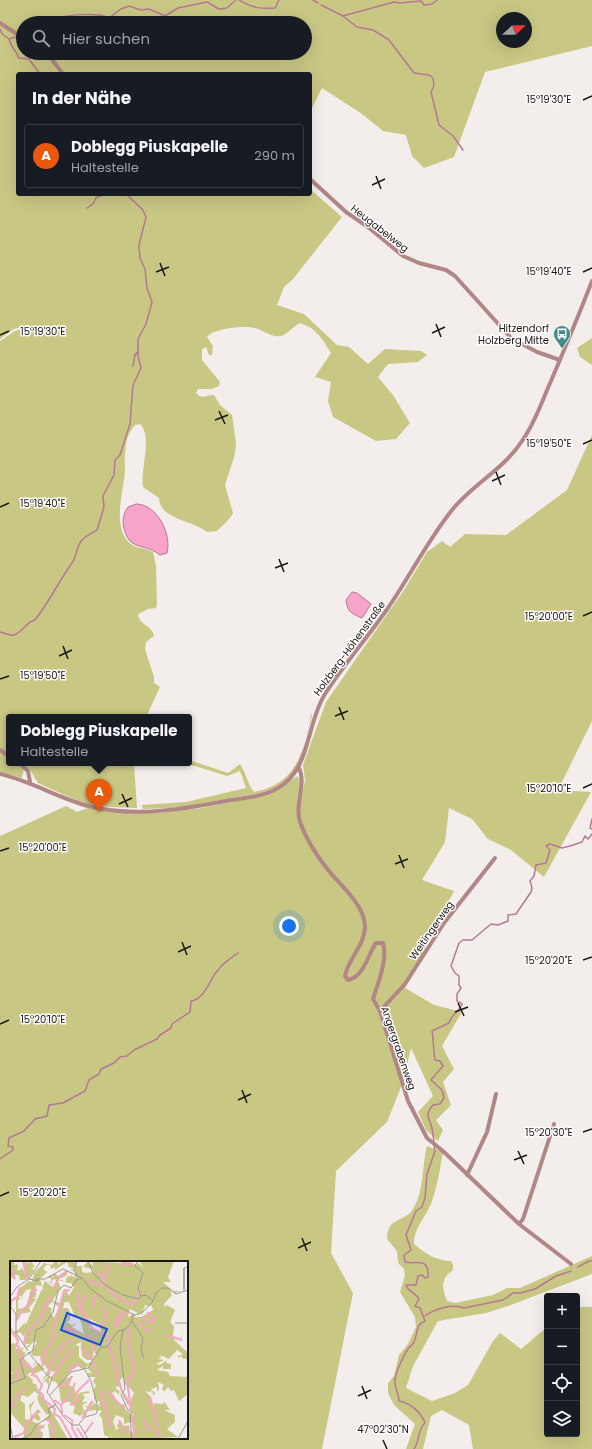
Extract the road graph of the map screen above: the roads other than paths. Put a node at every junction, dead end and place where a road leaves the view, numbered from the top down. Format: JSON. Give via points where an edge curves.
{"nodes":[{"id":1,"x":0,"y":23,"type":"edge"},
{"id":2,"x":16,"y":34,"type":"edge"},
{"id":3,"x":52,"y":60,"type":"edge"},
{"id":4,"x":61,"y":72,"type":"edge"},
{"id":5,"x":312,"y":181,"type":"edge"},
{"id":6,"x":592,"y":281,"type":"edge"},
{"id":7,"x":560,"y":360,"type":"junction"},
{"id":8,"x":22,"y":766,"type":"edge"},
{"id":9,"x":299,"y":768,"type":"junction"},
{"id":10,"x":0,"y":774,"type":"edge"},
{"id":11,"x":30,"y":782,"type":"junction"},
{"id":12,"x":495,"y":858,"type":"dead end"},
{"id":13,"x":380,"y":1011,"type":"junction"},
{"id":14,"x":496,"y":1094,"type":"dead end"},
{"id":15,"x":554,"y":1124,"type":"dead end"},
{"id":16,"x":467,"y":1175,"type":"junction"},
{"id":17,"x":519,"y":1224,"type":"junction"},
{"id":18,"x":571,"y":1264,"type":"dead end"}],
"edges":[{"from":1,"to":2,"type":"street"},
{"from":3,"to":4,"type":"street"},
{"from":5,"to":7,"type":"street","name":"Heugabelweg","via":[[346,212],[403,256],[419,264],[446,270],[455,276],[511,338],[537,352]]},
{"from":6,"to":7,"type":"street","name":"Holzberg-Höhenstraße"},
{"from":7,"to":9,"type":"street","name":"Holzberg-Höhenstraße","via":[[536,416],[522,441],[504,463],[452,510],[388,609],[324,695],[312,722]]},
{"from":8,"to":11,"type":"street","via":[[28,771]]},
{"from":9,"to":11,"type":"street","name":"Holzberg-Höhenstraße","via":[[283,785],[267,793],[202,806],[160,811],[95,808],[70,801]]},
{"from":9,"to":13,"type":"street","name":"Angergrabenweg","via":[[302,781],[298,812],[300,822],[327,869],[349,894],[362,914],[365,927],[363,938],[346,970],[345,976],[348,980],[354,979],[362,970],[376,943],[383,943],[385,950],[373,999]]},
{"from":10,"to":11,"type":"street","name":"Holzberg-Höhenstraße"},
{"from":12,"to":13,"type":"street","name":"Weitingerweg","via":[[444,923],[405,984]]},
{"from":13,"to":16,"type":"street","name":"Angergrabenweg","via":[[408,1101],[427,1138]]},
{"from":14,"to":16,"type":"street","via":[[487,1132]]},
{"from":15,"to":17,"type":"street","via":[[523,1219]]},
{"from":16,"to":17,"type":"street","name":"Angergrabenweg"},
{"from":17,"to":18,"type":"street","name":"Angergrabenweg"}]}
